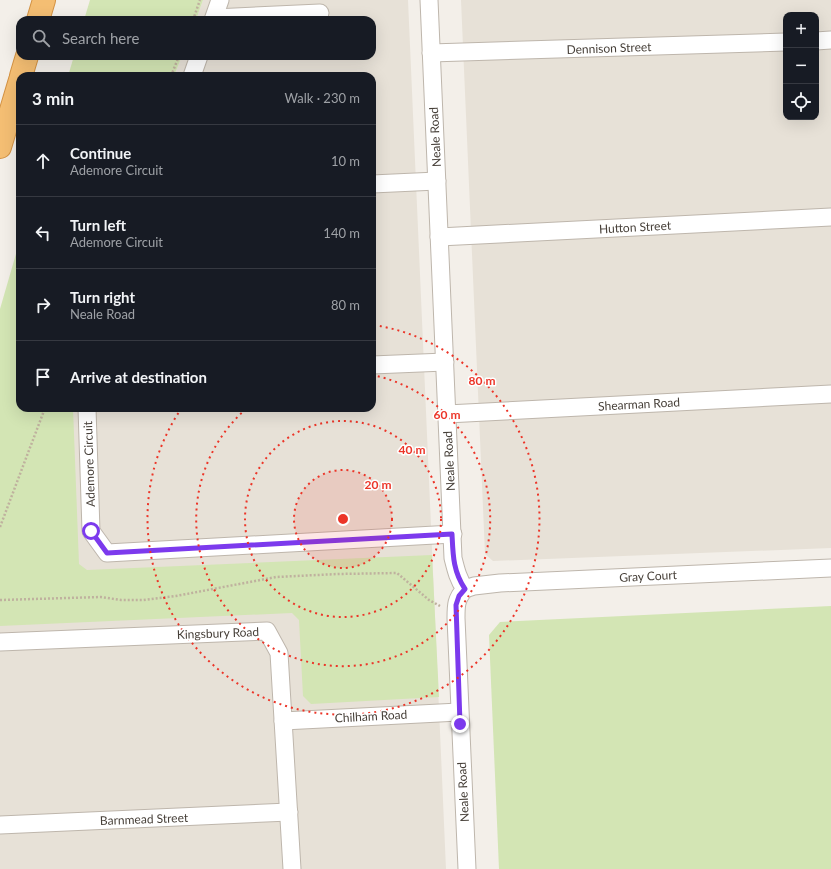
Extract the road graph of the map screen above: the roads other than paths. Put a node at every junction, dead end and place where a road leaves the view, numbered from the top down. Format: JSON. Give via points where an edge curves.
{"nodes":[{"id":1,"x":44,"y":0,"type":"edge"},
{"id":2,"x":220,"y":0,"type":"edge"},
{"id":3,"x":429,"y":0,"type":"edge"},
{"id":4,"x":320,"y":13,"type":"dead end"},
{"id":5,"x":39,"y":16,"type":"edge"},
{"id":6,"x":214,"y":16,"type":"edge"},
{"id":7,"x":266,"y":16,"type":"edge"},
{"id":8,"x":831,"y":40,"type":"edge"},
{"id":9,"x":819,"y":41,"type":"edge"},
{"id":10,"x":783,"y":42,"type":"edge"},
{"id":11,"x":431,"y":54,"type":"junction"},
{"id":12,"x":26,"y":60,"type":"edge"},
{"id":13,"x":198,"y":60,"type":"edge"},
{"id":14,"x":22,"y":72,"type":"edge"},
{"id":15,"x":193,"y":72,"type":"edge"},
{"id":16,"x":16,"y":93,"type":"edge"},
{"id":17,"x":0,"y":147,"type":"edge"},
{"id":18,"x":437,"y":181,"type":"junction"},
{"id":19,"x":376,"y":184,"type":"edge"},
{"id":20,"x":831,"y":216,"type":"edge"},
{"id":21,"x":439,"y":237,"type":"junction"},
{"id":22,"x":445,"y":362,"type":"junction"},
{"id":23,"x":376,"y":366,"type":"edge"},
{"id":24,"x":831,"y":394,"type":"edge"},
{"id":25,"x":88,"y":412,"type":"edge"},
{"id":26,"x":447,"y":414,"type":"junction"},
{"id":27,"x":452,"y":534,"type":"junction"},
{"id":28,"x":831,"y":568,"type":"edge"},
{"id":29,"x":465,"y":589,"type":"junction"},
{"id":30,"x":0,"y":642,"type":"edge"},
{"id":31,"x":459,"y":712,"type":"junction"},
{"id":32,"x":283,"y":721,"type":"junction"},
{"id":33,"x":289,"y":812,"type":"junction"},
{"id":34,"x":0,"y":825,"type":"edge"},
{"id":35,"x":292,"y":869,"type":"edge"},
{"id":36,"x":467,"y":869,"type":"edge"}],
"edges":[{"from":1,"to":5,"type":"highway"},
{"from":2,"to":6,"type":"street"},
{"from":3,"to":11,"type":"street","name":"Neale Road"},
{"from":4,"to":7,"type":"street"},
{"from":8,"to":9,"type":"street"},
{"from":10,"to":11,"type":"street","name":"Dennison Street"},
{"from":11,"to":18,"type":"street","name":"Neale Road"},
{"from":12,"to":14,"type":"highway"},
{"from":13,"to":15,"type":"street"},
{"from":16,"to":17,"type":"highway"},
{"from":18,"to":19,"type":"street"},
{"from":18,"to":21,"type":"street","name":"Neale Road"},
{"from":20,"to":21,"type":"street","name":"Hutton Street"},
{"from":21,"to":22,"type":"street","name":"Neale Road"},
{"from":22,"to":23,"type":"street"},
{"from":22,"to":26,"type":"street","name":"Neale Road"},
{"from":24,"to":26,"type":"street","name":"Shearman Road"},
{"from":25,"to":27,"type":"street","name":"Ademore Circuit","via":[[91,531],[107,553]]},
{"from":26,"to":27,"type":"street","name":"Neale Road"},
{"from":27,"to":29,"type":"street","name":"Neale Road","via":[[453,558],[457,574]]},
{"from":28,"to":29,"type":"street","name":"Gray Court","via":[[500,583]]},
{"from":29,"to":31,"type":"street","name":"Neale Road","via":[[456,605]]},
{"from":30,"to":32,"type":"street","name":"Kingsbury Road","via":[[266,631],[279,653]]},
{"from":31,"to":32,"type":"street","name":"Chilham Road"},
{"from":31,"to":36,"type":"street","name":"Neale Road"},
{"from":32,"to":33,"type":"street","name":"Kingsbury Road"},
{"from":33,"to":34,"type":"street","name":"Barnmead Street"},
{"from":33,"to":35,"type":"street","name":"Kingsbury Road"}]}
